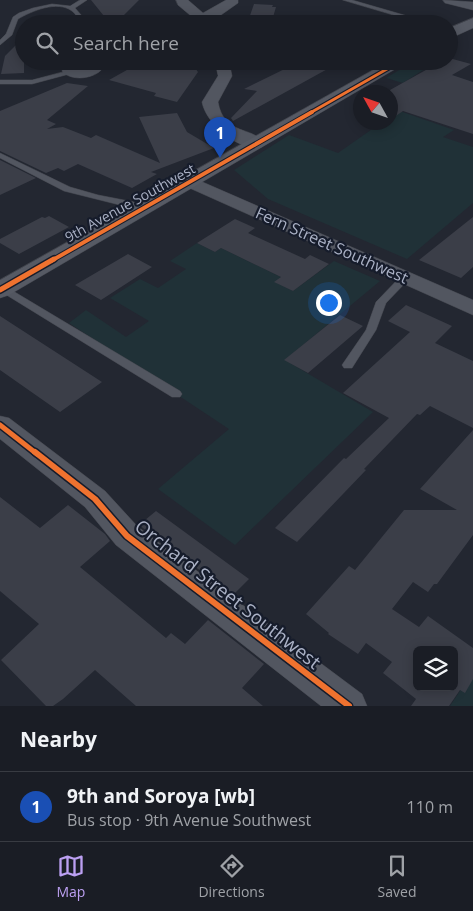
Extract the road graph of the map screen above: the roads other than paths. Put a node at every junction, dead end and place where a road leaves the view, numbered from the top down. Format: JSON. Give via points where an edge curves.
{"nodes":[{"id":1,"x":84,"y":0,"type":"edge"},
{"id":2,"x":182,"y":0,"type":"edge"},
{"id":3,"x":232,"y":0,"type":"edge"},
{"id":4,"x":346,"y":0,"type":"edge"},
{"id":5,"x":448,"y":0,"type":"edge"},
{"id":6,"x":473,"y":6,"type":"edge"},
{"id":7,"x":71,"y":8,"type":"junction"},
{"id":8,"x":20,"y":15,"type":"edge"},
{"id":9,"x":79,"y":15,"type":"edge"},
{"id":10,"x":195,"y":15,"type":"edge"},
{"id":11,"x":211,"y":15,"type":"edge"},
{"id":12,"x":400,"y":15,"type":"edge"},
{"id":13,"x":15,"y":18,"type":"edge"},
{"id":14,"x":473,"y":22,"type":"edge"},
{"id":15,"x":458,"y":28,"type":"edge"},
{"id":16,"x":0,"y":43,"type":"edge"},
{"id":17,"x":63,"y":70,"type":"edge"},
{"id":18,"x":224,"y":70,"type":"edge"},
{"id":19,"x":385,"y":70,"type":"edge"},
{"id":20,"x":0,"y":82,"type":"edge"},
{"id":21,"x":256,"y":144,"type":"junction"},
{"id":22,"x":0,"y":155,"type":"edge"},
{"id":23,"x":191,"y":182,"type":"junction"},
{"id":24,"x":144,"y":208,"type":"junction"},
{"id":25,"x":405,"y":278,"type":"junction"},
{"id":26,"x":2,"y":289,"type":"edge"},
{"id":27,"x":473,"y":308,"type":"edge"},
{"id":28,"x":348,"y":366,"type":"dead end"},
{"id":29,"x":176,"y":394,"type":"dead end"},
{"id":30,"x":0,"y":425,"type":"edge"},
{"id":31,"x":349,"y":706,"type":"edge"}],
"edges":[{"from":1,"to":7,"type":"lane"},
{"from":2,"to":10,"type":"street"},
{"from":3,"to":11,"type":"street","via":[[228,6]]},
{"from":4,"to":12,"type":"lane"},
{"from":5,"to":6,"type":"street"},
{"from":7,"to":8,"type":"lane","via":[[54,6]]},
{"from":7,"to":9,"type":"lane"},
{"from":13,"to":16,"type":"lane","via":[[10,35]]},
{"from":14,"to":15,"type":"street"},
{"from":17,"to":20,"type":"lane","via":[[32,82]]},
{"from":18,"to":21,"type":"street","via":[[225,76],[212,96],[210,109],[218,122]]},
{"from":19,"to":21,"type":"street","name":"9th Avenue Southwest"},
{"from":21,"to":23,"type":"street","name":"9th Avenue Southwest"},
{"from":22,"to":24,"type":"lane","via":[[47,181],[91,196]]},
{"from":23,"to":24,"type":"street","name":"9th Avenue Southwest"},
{"from":23,"to":25,"type":"street","name":"Fern Street Southwest"},
{"from":24,"to":26,"type":"street","name":"9th Avenue Southwest"},
{"from":25,"to":27,"type":"street","name":"Fern Street Southwest"},
{"from":25,"to":28,"type":"lane","via":[[381,302],[371,330]]},
{"from":26,"to":29,"type":"lane"},
{"from":30,"to":31,"type":"street","name":"Orchard Street Southwest","via":[[95,499],[127,536]]}]}
